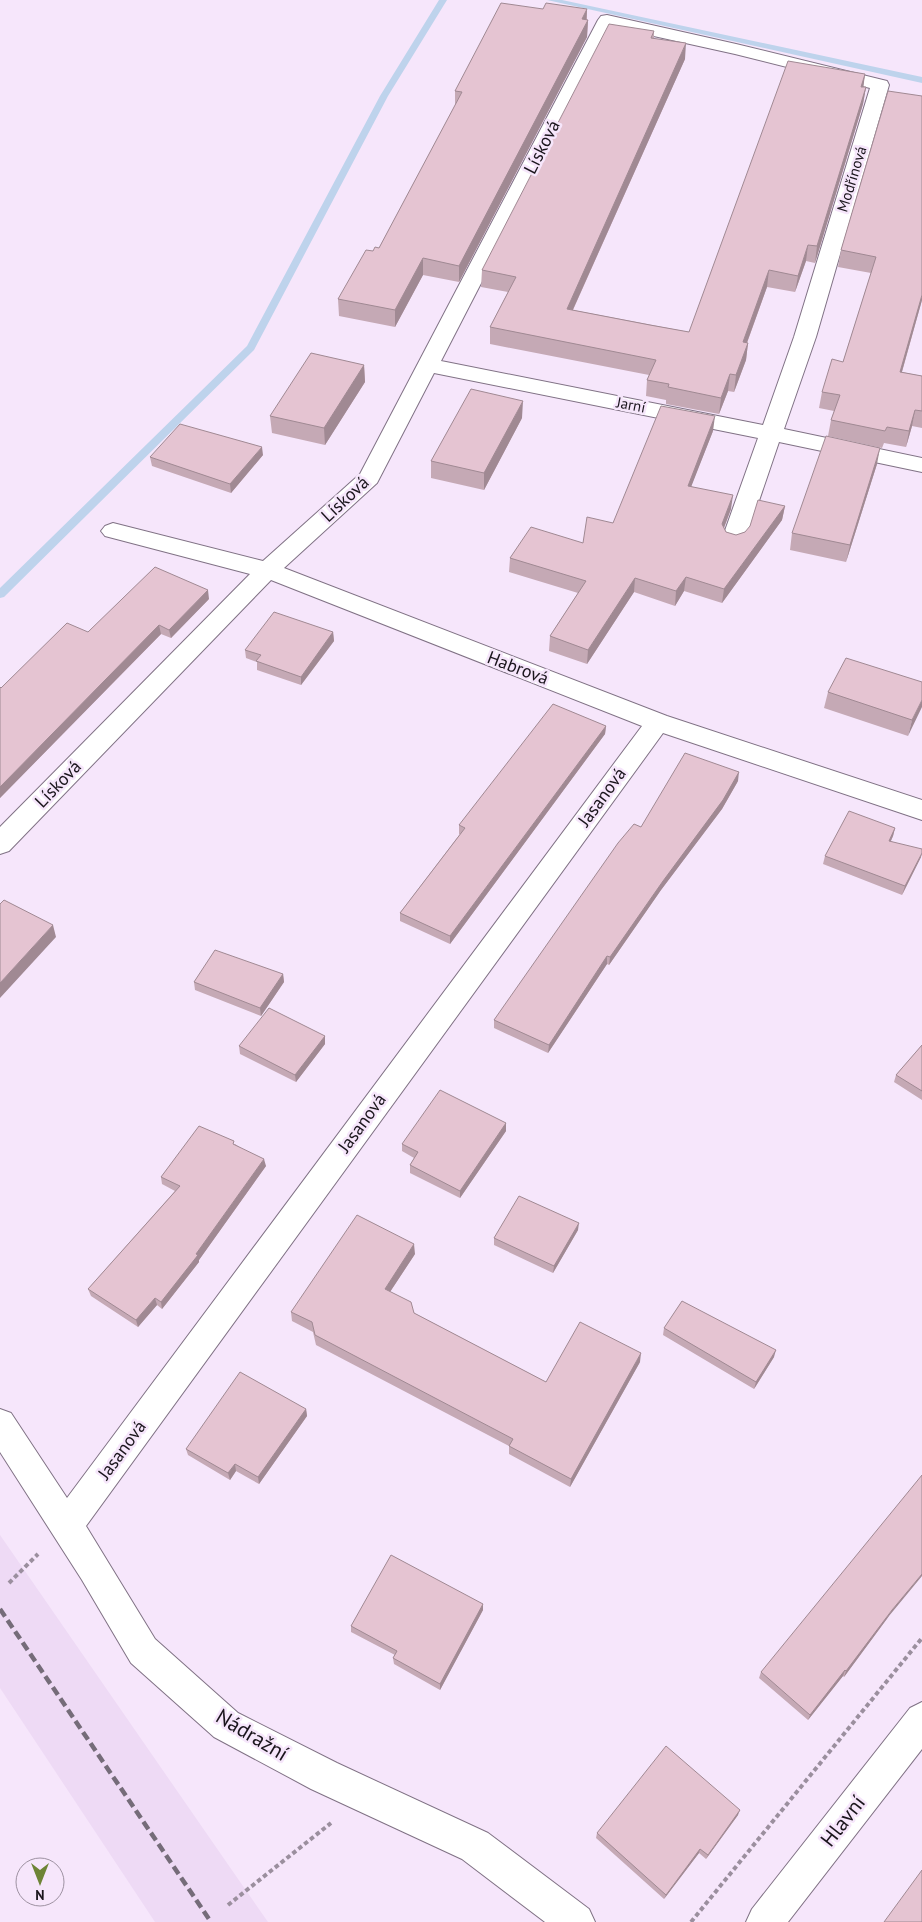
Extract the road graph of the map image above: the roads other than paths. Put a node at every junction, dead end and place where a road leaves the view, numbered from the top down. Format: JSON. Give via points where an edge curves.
{"nodes":[{"id":1,"x":608,"y":20,"type":"joint"},
{"id":2,"x":429,"y":365,"type":"junction"},
{"id":3,"x":772,"y":433,"type":"junction"},
{"id":4,"x":922,"y":466,"type":"edge"},
{"id":5,"x":113,"y":531,"type":"dead end"},
{"id":6,"x":734,"y":539,"type":"edge"},
{"id":7,"x":267,"y":570,"type":"junction"},
{"id":8,"x":658,"y":722,"type":"junction"},
{"id":9,"x":922,"y":810,"type":"edge"},
{"id":10,"x":0,"y":844,"type":"edge"},
{"id":11,"x":0,"y":1424,"type":"edge"},
{"id":12,"x":67,"y":1525,"type":"junction"},
{"id":13,"x":922,"y":1720,"type":"edge"},
{"id":14,"x":576,"y":1922,"type":"edge"},
{"id":15,"x":765,"y":1922,"type":"edge"}],
"edges":[{"from":1,"to":2,"type":"street","name":"Lísková"},
{"from":1,"to":3,"type":"street","name":"Modřínová","via":[[880,85]]},
{"from":2,"to":3,"type":"street","name":"Jarní"},
{"from":2,"to":7,"type":"street","name":"Lísková","via":[[369,478]]},
{"from":3,"to":4,"type":"street","name":"Jarní"},
{"from":3,"to":6,"type":"street","name":"Modřínová"},
{"from":5,"to":7,"type":"street","name":"Habrová"},
{"from":7,"to":8,"type":"street","name":"Habrová"},
{"from":7,"to":10,"type":"street","name":"Lísková"},
{"from":8,"to":9,"type":"street","name":"Habrová"},
{"from":8,"to":12,"type":"street","name":"Jasanová"},
{"from":11,"to":12,"type":"street","name":"Nádražní"},
{"from":12,"to":14,"type":"street","name":"Nádražní","via":[[143,1651],[226,1724],[324,1776],[475,1846]]},
{"from":13,"to":15,"type":"street","name":"Hlavní"}]}
